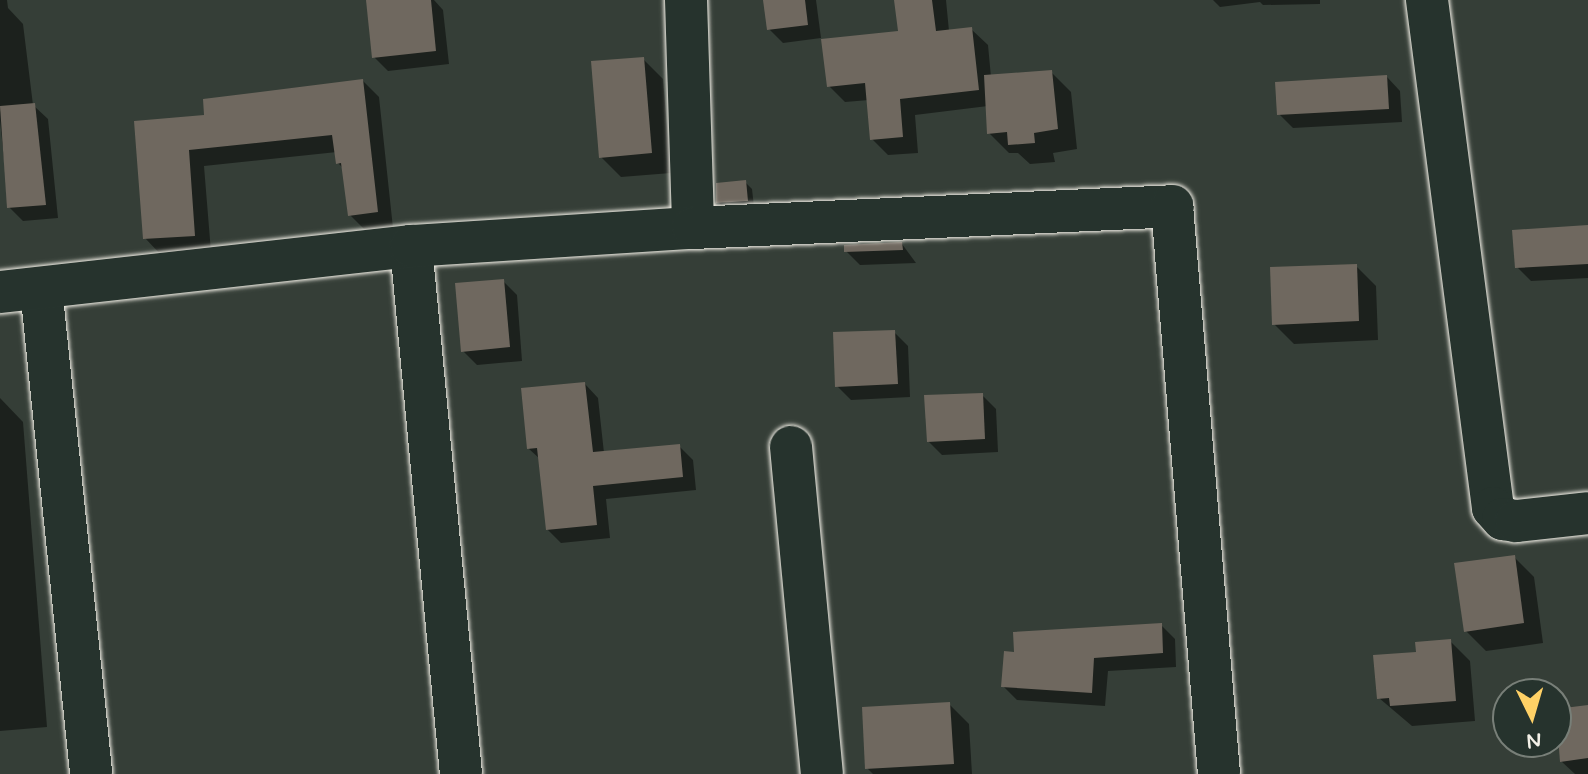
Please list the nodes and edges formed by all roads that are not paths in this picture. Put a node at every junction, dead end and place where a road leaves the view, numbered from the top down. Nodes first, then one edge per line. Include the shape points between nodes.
1 (686, 0) edge
2 (1427, 0) edge
3 (693, 228) junction
4 (411, 246) junction
5 (41, 288) junction
6 (0, 292) edge
7 (791, 447) dead end
8 (1588, 513) edge
9 (91, 774) edge
10 (461, 774) edge
11 (822, 774) edge
12 (1219, 774) edge

1 - 3 street
2 - 8 street via 1493,508 1503,519 1516,521
3 - 4 street
3 - 12 street via 1172,206
4 - 5 street
4 - 10 street
5 - 6 street
5 - 9 street
7 - 11 street

